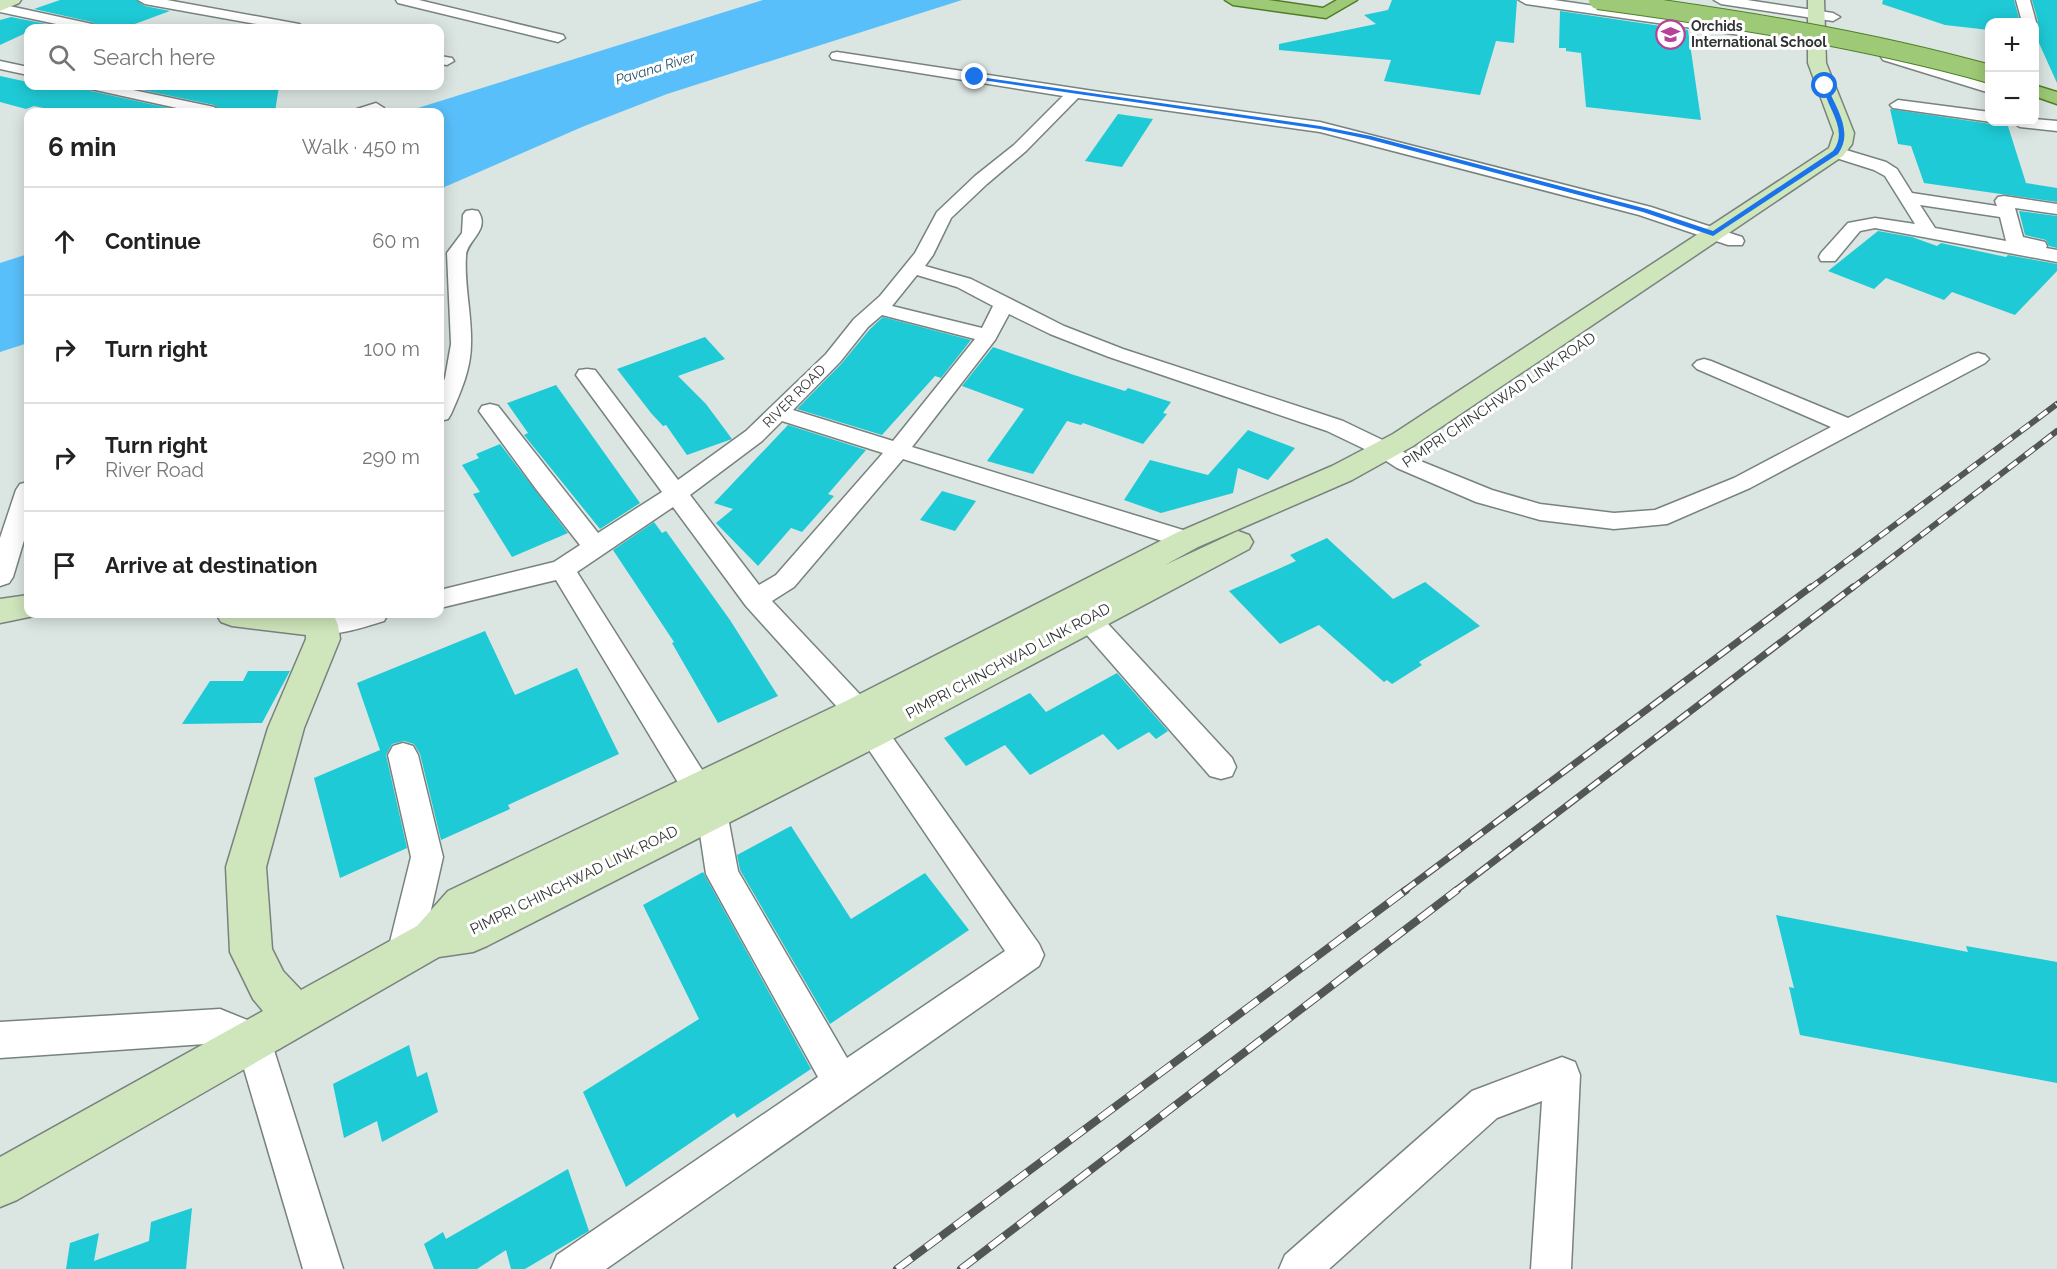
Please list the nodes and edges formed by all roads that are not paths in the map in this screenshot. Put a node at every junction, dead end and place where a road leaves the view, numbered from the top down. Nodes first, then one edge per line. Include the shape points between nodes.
1 (13, 0) edge
2 (145, 0) edge
3 (403, 0) edge
4 (1233, 0) edge
5 (1348, 0) edge
6 (1526, 0) edge
7 (1598, 0) edge
8 (1686, 0) edge
9 (1721, 0) edge
10 (2023, 0) edge
11 (0, 7) edge
12 (2028, 18) edge
13 (1824, 20) edge
14 (74, 24) edge
15 (277, 24) edge
16 (558, 38) dead end
17 (837, 56) dead end
18 (1985, 59) edge
19 (0, 65) edge
20 (24, 70) edge
21 (1985, 73) edge
22 (2039, 76) edge
23 (2057, 82) edge
24 (1985, 88) edge
25 (114, 90) edge
26 (2039, 92) edge
27 (1075, 93) junction
28 (2057, 98) edge
29 (1898, 105) dead end
30 (195, 108) edge
31 (2039, 108) edge
32 (2057, 115) edge
33 (1985, 116) edge
34 (2039, 124) edge
35 (2057, 126) edge
36 (1845, 155) junction
37 (1906, 197) junction
38 (2057, 209) edge
39 (2006, 213) junction
40 (472, 215) dead end
41 (1929, 232) junction
42 (1724, 237) junction
43 (2057, 249) edge
44 (2057, 256) edge
45 (1828, 257) dead end
46 (913, 268) junction
47 (1005, 302) junction
48 (878, 308) junction
49 (988, 336) junction
50 (1978, 359) dead end
51 (1704, 364) dead end
52 (587, 375) dead end
53 (444, 405) edge
54 (490, 411) dead end
55 (779, 413) junction
56 (1850, 427) junction
57 (897, 451) junction
58 (1395, 457) junction
59 (675, 494) junction
60 (24, 502) edge
61 (595, 547) junction
62 (1177, 554) junction
63 (562, 569) junction
64 (0, 577) edge
65 (444, 598) edge
66 (755, 599) junction
67 (24, 608) edge
68 (0, 611) edge
69 (287, 618) edge
70 (349, 618) edge
71 (1088, 619) junction
72 (329, 621) edge
73 (866, 722) junction
74 (404, 755) dead end
75 (1221, 766) dead end
76 (705, 801) junction
77 (418, 946) junction
78 (296, 1016) junction
79 (0, 1040) edge
80 (254, 1040) junction
81 (841, 1083) junction
82 (0, 1183) edge
83 (318, 1267) edge
84 (571, 1269) edge
85 (1299, 1269) edge
86 (1551, 1269) edge

1 - 11 main road
2 - 15 street
3 - 16 street
4 - 5 main road via 1326,13
6 - 13 street
7 - 21 main road, bridge via 1808,31
8 - 18 main road via 1826,22
9 - 13 street
10 - 12 street
11 - 14 street
13 - 24 street via 1917,64
13 - 36 main road via 1836,69 1864,136 1863,149
17 - 27 street
19 - 20 street
22 - 23 main road
25 - 30 street
26 - 28 main road
27 - 42 street via 1320,127 1645,211
27 - 46 street, RIVER ROAD via 943,216 924,255
29 - 33 street
31 - 32 street
34 - 35 street
36 - 37 street via 1891,173
36 - 42 main road, PIMPRI CHINCHWAD LINK ROAD
37 - 39 street
37 - 41 street
38 - 39 street via 2004,201
39 - 43 street via 2015,241
40 - 53 street via 471,233 456,253 461,344 456,378
41 - 44 street
41 - 45 street via 1875,223 1854,227
42 - 58 main road, PIMPRI CHINCHWAD LINK ROAD
46 - 47 street via 964,283
46 - 48 street, RIVER ROAD
47 - 49 street
47 - 58 street via 1057,330 1335,426
48 - 49 street
48 - 55 street, RIVER ROAD
49 - 57 street
50 - 56 street
51 - 56 street
52 - 59 street
54 - 61 street
55 - 57 street
55 - 59 street, RIVER ROAD
56 - 58 street via 1742,483 1658,518 1614,521 1540,512 1484,496
57 - 62 street
57 - 66 street via 785,581
58 - 62 main road, PIMPRI CHINCHWAD LINK ROAD via 1362,487
59 - 61 street, RIVER ROAD
59 - 66 street
60 - 64 street
61 - 63 street, RIVER ROAD
62 - 71 main road, PIMPRI CHINCHWAD LINK ROAD
62 - 73 main road, PIMPRI CHINCHWAD LINK ROAD
63 - 65 street, RIVER ROAD
63 - 76 street
66 - 73 street
67 - 68 main road
69 - 72 main road
70 - 72 street
71 - 73 main road, PIMPRI CHINCHWAD LINK ROAD
71 - 75 street
72 - 78 main road via 286,728 246,867 250,952 268,985
73 - 76 main road, PIMPRI CHINCHWAD LINK ROAD
73 - 81 street via 1027,955
74 - 77 street via 427,857
76 - 77 main road, PIMPRI CHINCHWAD LINK ROAD via 473,933
76 - 81 street via 722,874
77 - 78 main road
78 - 80 main road
79 - 80 street via 220,1026
80 - 82 main road
80 - 83 street
81 - 84 street
85 - 86 street via 1485,1104 1562,1075

